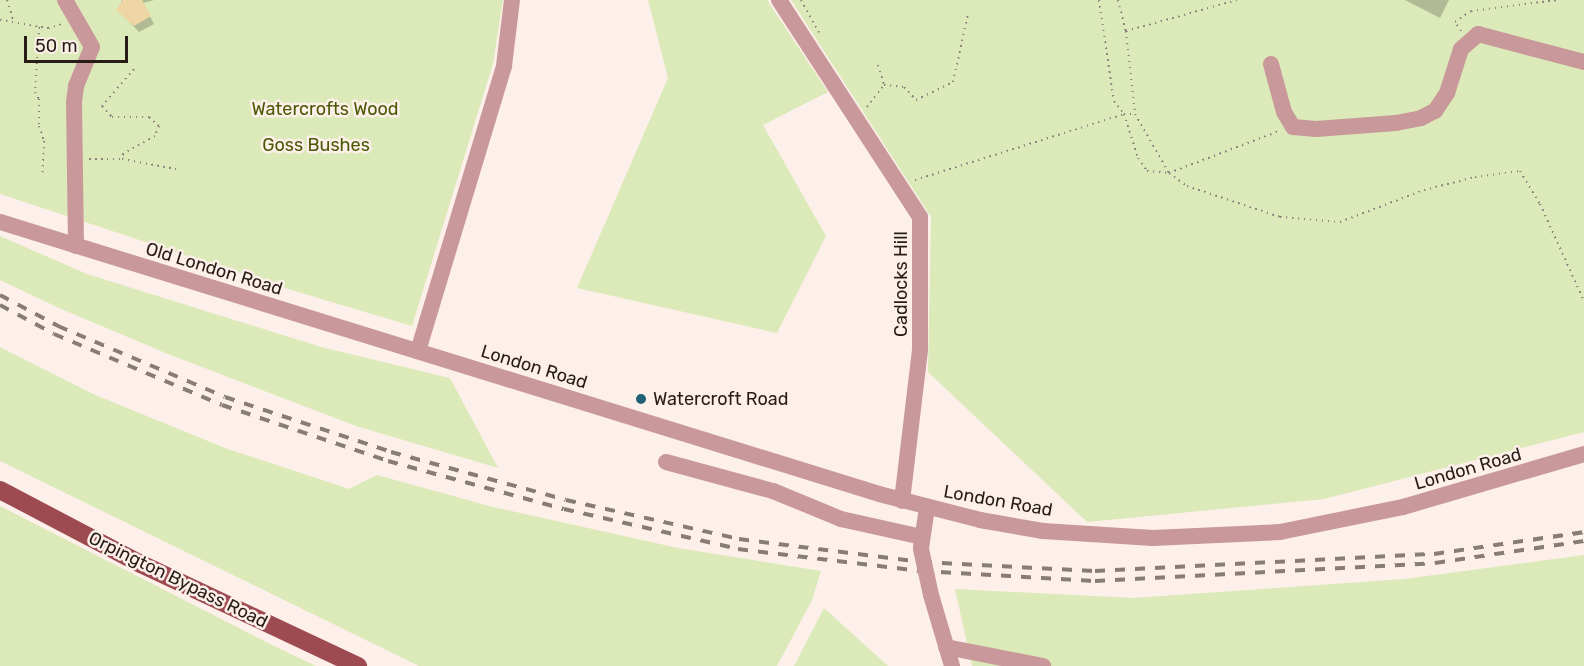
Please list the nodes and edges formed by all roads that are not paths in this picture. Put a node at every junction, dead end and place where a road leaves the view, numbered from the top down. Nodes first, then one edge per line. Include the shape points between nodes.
1 (65, 0) edge
2 (512, 0) edge
3 (779, 0) edge
4 (1584, 62) edge
5 (1271, 64) dead end
6 (0, 222) edge
7 (76, 246) junction
8 (418, 351) junction
9 (1584, 454) edge
10 (666, 462) dead end
11 (0, 490) edge
12 (902, 501) junction
13 (927, 508) junction
14 (921, 543) junction
15 (946, 647) junction
16 (358, 666) edge
17 (952, 666) edge
18 (1043, 666) edge

1 - 7 street via 92,47 76,86
2 - 8 street via 504,66
3 - 12 street, Cadlocks Hill via 920,217 920,350
4 - 5 street via 1478,34 1461,49 1436,111 1421,118 1293,128 1284,112
6 - 7 street, Old London Road
7 - 8 street, Old London Road
8 - 12 street, London Road
9 - 13 street, London Road via 1379,514 1238,536 1153,538 1077,534 1004,525
10 - 14 street via 773,491 841,519
11 - 16 main road, Orpington Bypass Road via 141,564
12 - 13 street, London Road
13 - 14 street
14 - 15 street, bridge
15 - 17 street
15 - 18 street

